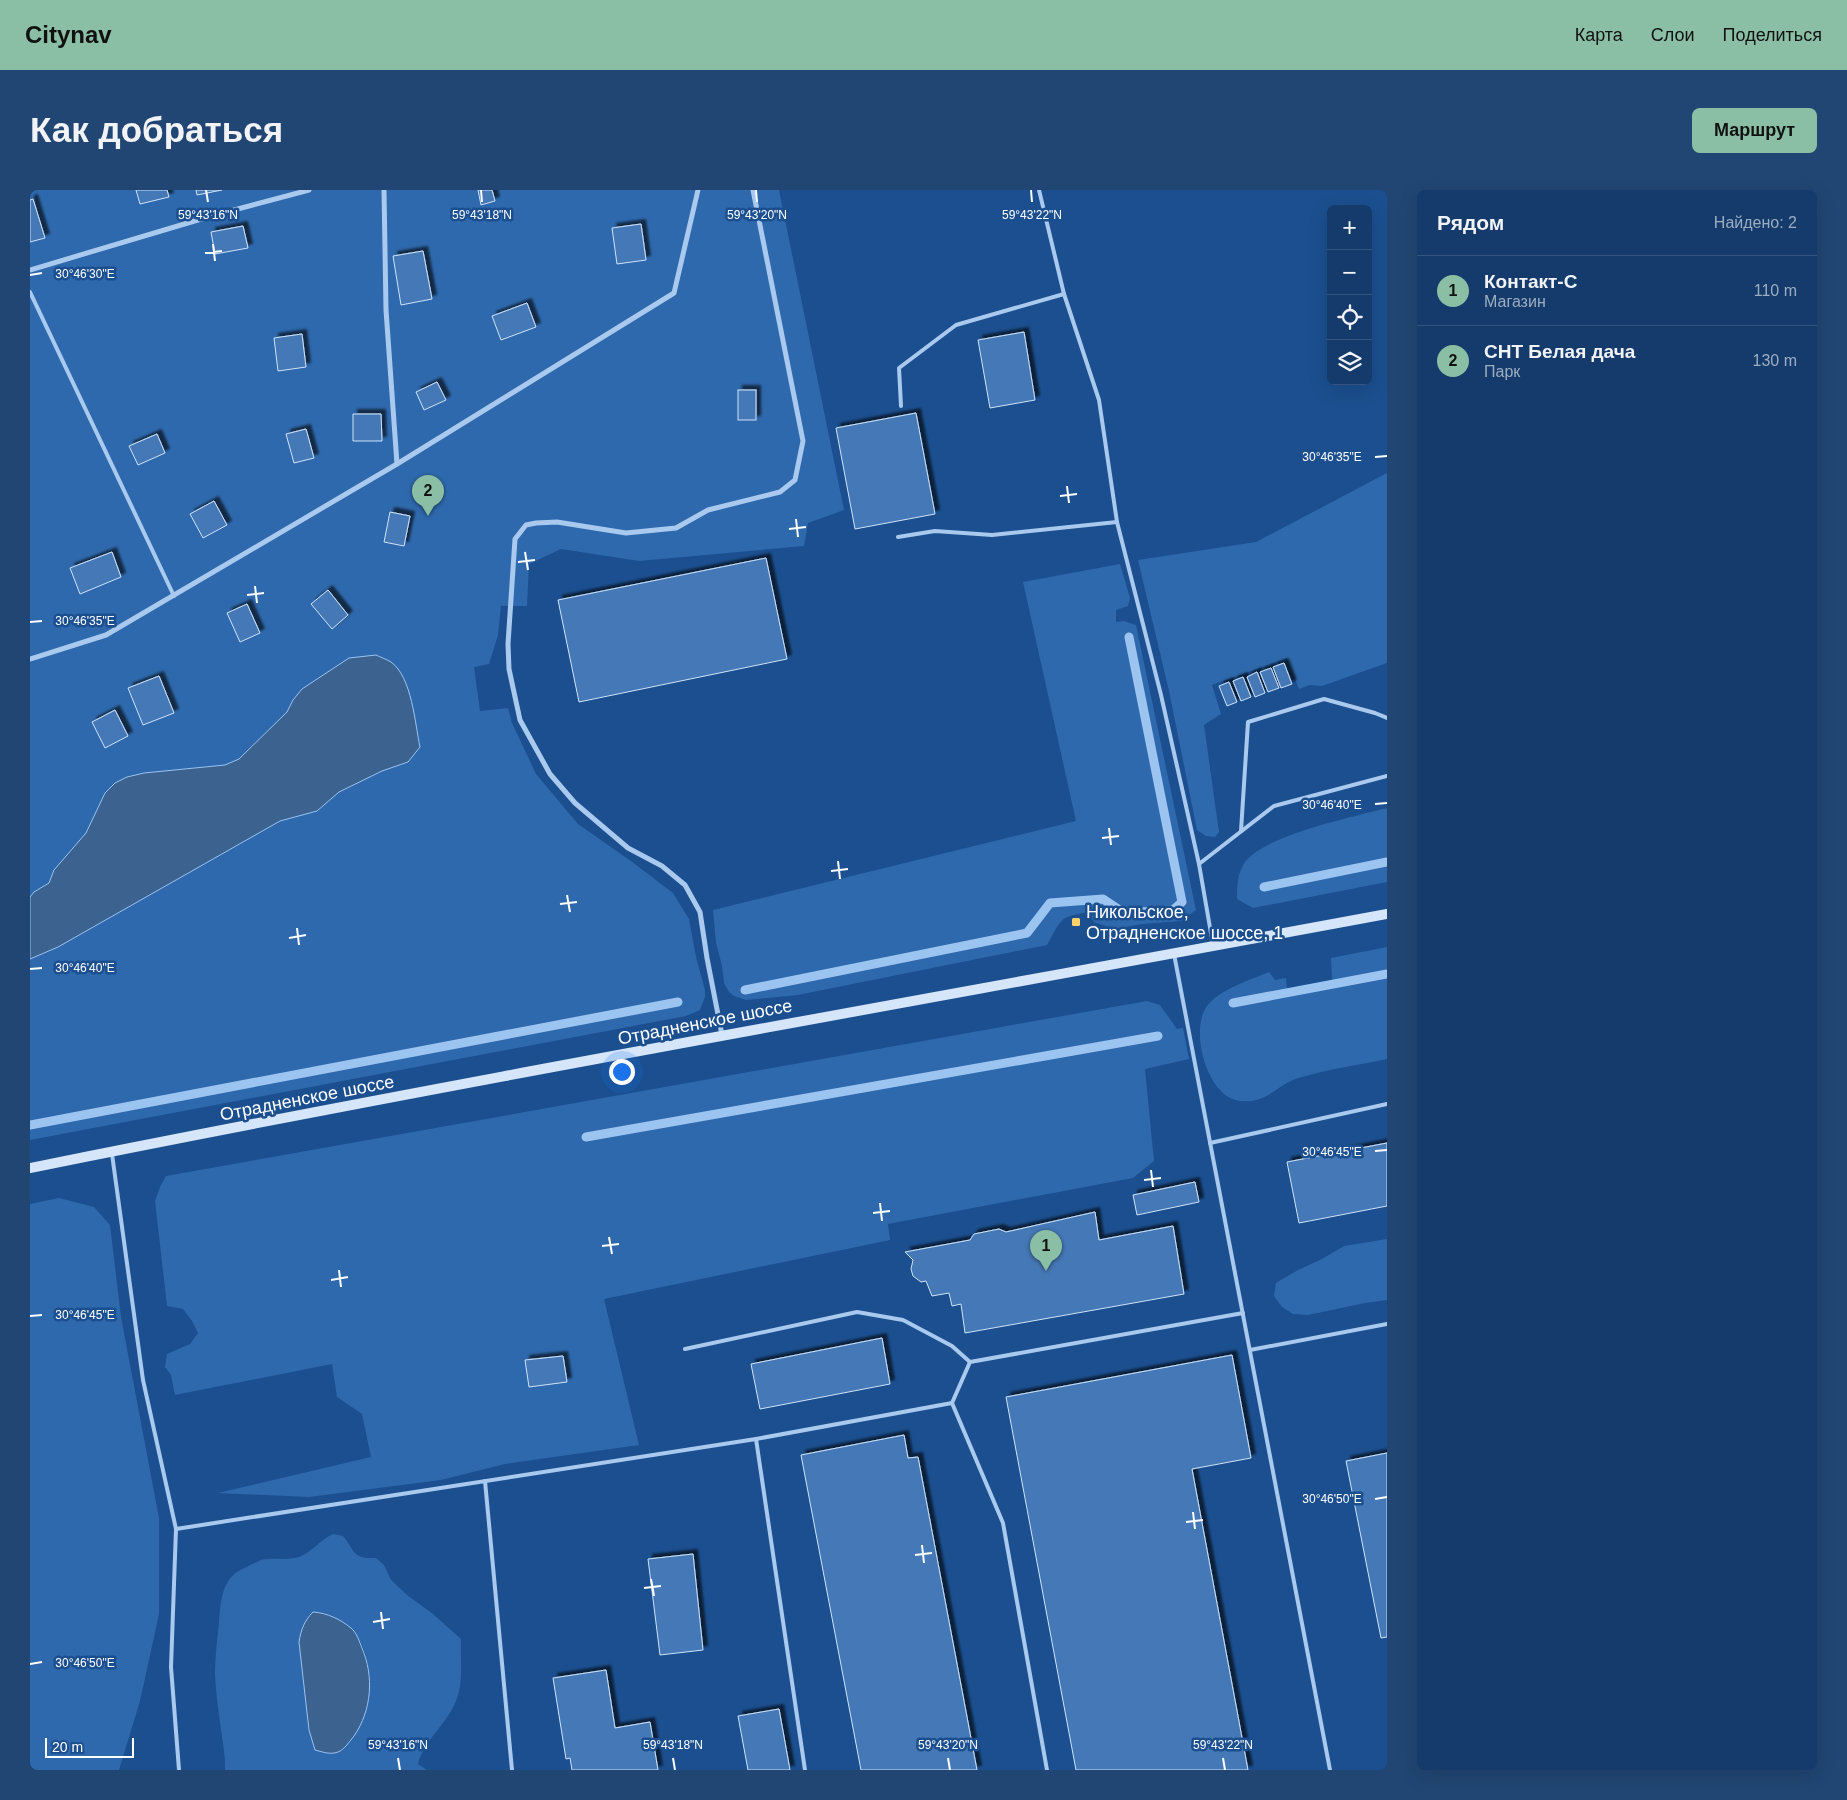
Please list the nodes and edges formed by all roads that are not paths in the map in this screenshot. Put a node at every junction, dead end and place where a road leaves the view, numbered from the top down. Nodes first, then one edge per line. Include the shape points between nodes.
1 (309, 190) edge
2 (384, 190) edge
3 (698, 190) edge
4 (753, 190) edge
5 (1039, 190) edge
6 (30, 270) edge
7 (30, 292) edge
8 (1064, 294) junction
9 (901, 406) dead end
10 (396, 464) junction
11 (1117, 522) junction
12 (898, 537) dead end
13 (174, 596) junction
14 (30, 659) edge
15 (1387, 718) edge
16 (1387, 776) edge
17 (1241, 831) junction
18 (1199, 864) junction
19 (1387, 914) edge
20 (1213, 946) junction
21 (1174, 954) junction
22 (722, 1035) junction
23 (1387, 1104) edge
24 (1210, 1143) junction
25 (111, 1152) junction
26 (30, 1168) edge
27 (1243, 1313) junction
28 (1387, 1324) edge
29 (685, 1349) dead end
30 (1250, 1350) junction
31 (970, 1362) junction
32 (952, 1403) junction
33 (756, 1439) junction
34 (485, 1481) junction
35 (176, 1529) junction
36 (179, 1770) edge
37 (512, 1770) edge
38 (805, 1770) edge
39 (1047, 1770) edge
40 (1330, 1770) edge

1 - 6 street
2 - 10 street via 386,310
3 - 10 street via 674,293
4 - 22 street via 804,441 795,480 780,492 708,510 676,528 626,533 557,522 526,525 515,539 508,644 509,669 520,720 550,774 575,803 628,848 662,866 685,885 700,912
5 - 8 lane
7 - 13 lane
8 - 9 lane via 956,325 899,368
8 - 11 lane via 1099,400
10 - 13 street
11 - 12 lane via 992,535 935,531
11 - 18 lane via 1161,694
13 - 14 street via 106,635
15 - 17 lane via 1324,699 1248,722
16 - 17 lane via 1274,806
17 - 18 lane
18 - 20 lane
19 - 20 main road, Отрадненское шоссе
20 - 21 main road, Отрадненское шоссе
21 - 22 main road, Отрадненское шоссе
21 - 24 lane
22 - 25 main road, Отрадненское шоссе
23 - 24 lane
24 - 27 lane
25 - 26 main road, Отрадненское шоссе
25 - 35 lane via 143,1380
27 - 30 lane
27 - 31 lane
28 - 30 lane
29 - 31 lane via 857,1312 903,1320 952,1346
30 - 40 lane
31 - 32 lane
32 - 33 lane
32 - 39 lane via 1003,1523
33 - 34 lane
33 - 38 lane
34 - 35 lane
34 - 37 lane
35 - 36 lane via 170,1667

